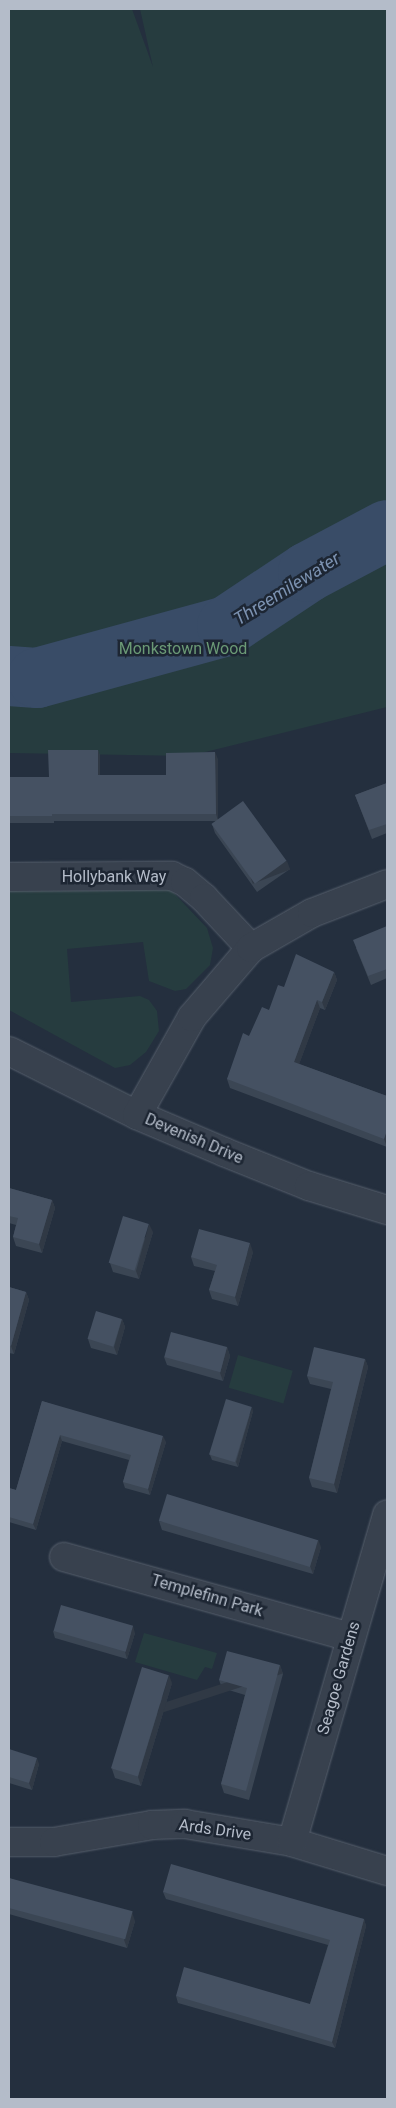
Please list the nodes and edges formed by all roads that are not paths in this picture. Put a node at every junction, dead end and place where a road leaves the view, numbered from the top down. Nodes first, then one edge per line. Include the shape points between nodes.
1 (9, 877) edge
2 (387, 884) edge
3 (251, 948) junction
4 (9, 1051) edge
5 (137, 1115) junction
6 (387, 1210) edge
7 (387, 1514) edge
8 (64, 1557) dead end
9 (350, 1637) junction
10 (9, 1842) edge
11 (292, 1842) junction
12 (387, 1871) edge

1 - 3 street, Hollybank Way via 172,876 204,898
2 - 3 street via 312,913
3 - 5 street via 192,1017
4 - 5 street, Devenish Drive
5 - 6 street, Devenish Drive via 309,1186
7 - 9 street, Seagoe Gardens
8 - 9 street, Templefinn Park
9 - 11 street, Seagoe Gardens
10 - 11 street, Ards Drive via 54,1842 152,1825 186,1824
11 - 12 street, Ards Drive

